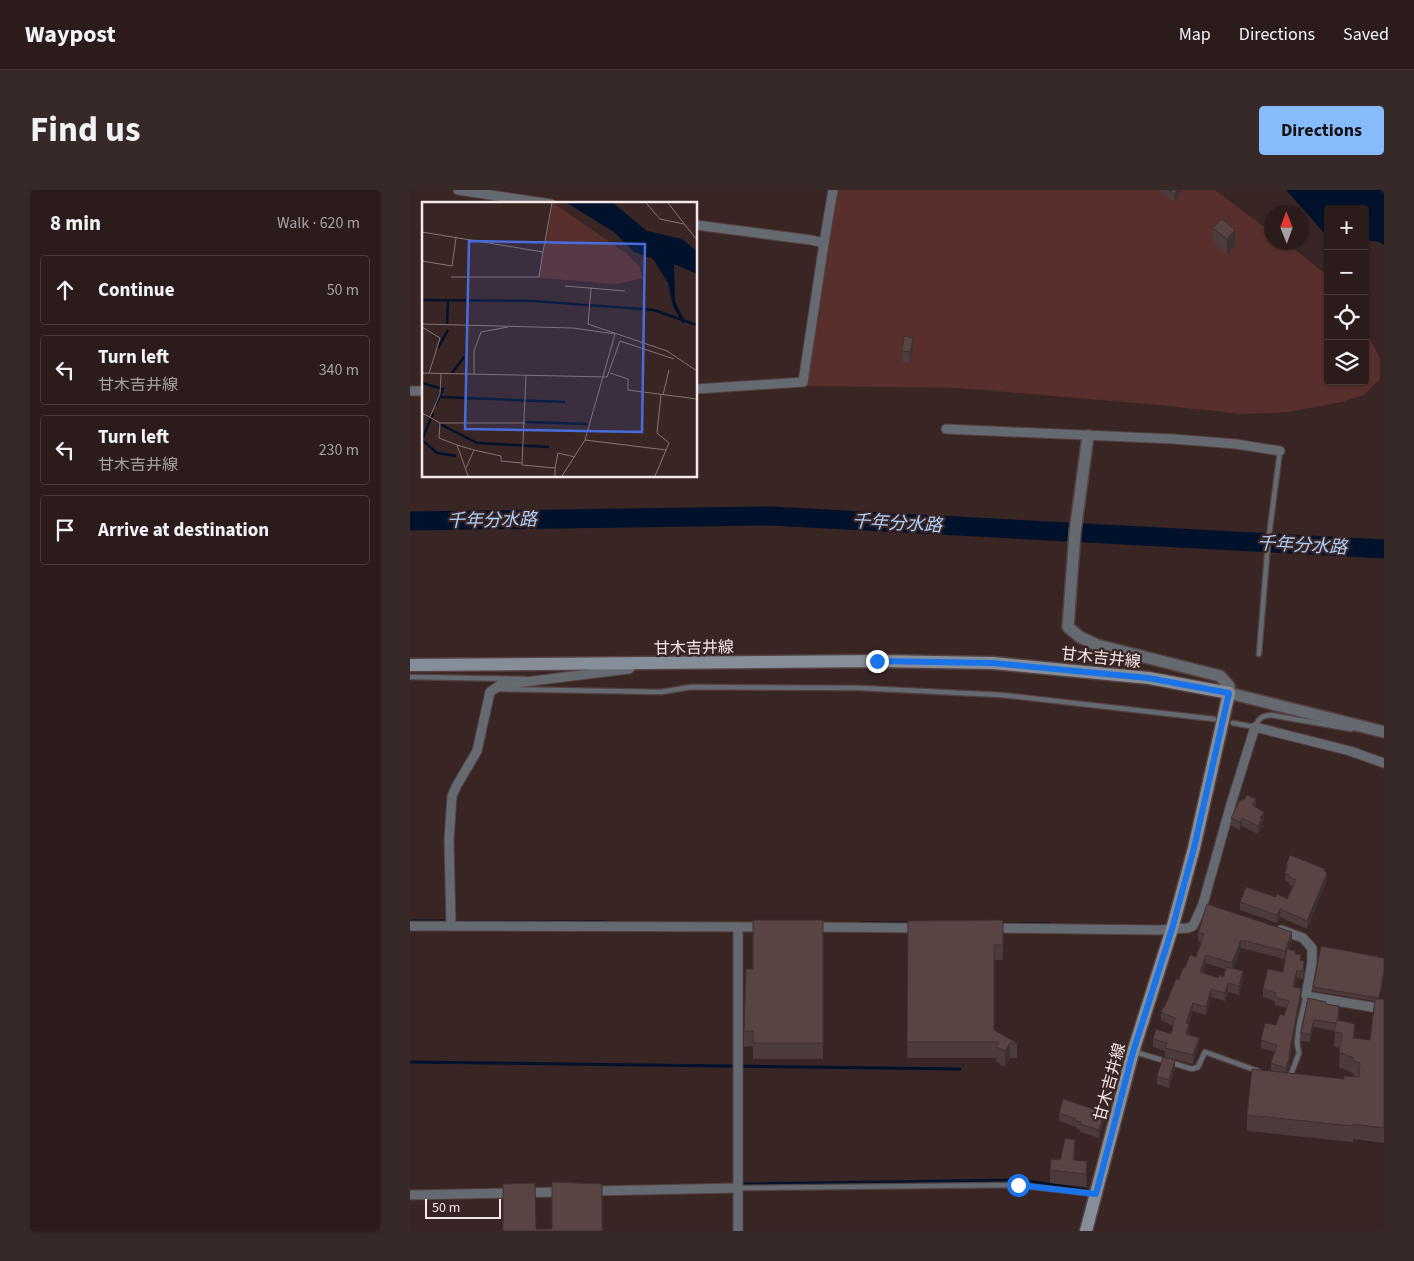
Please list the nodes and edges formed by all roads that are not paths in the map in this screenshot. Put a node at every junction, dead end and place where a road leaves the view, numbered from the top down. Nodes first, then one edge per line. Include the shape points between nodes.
1 (458, 190) edge
2 (834, 190) edge
3 (538, 202) edge
4 (698, 225) edge
5 (824, 243) junction
6 (698, 389) edge
7 (946, 429) dead end
8 (1088, 436) junction
9 (1280, 451) joint
10 (1259, 654) dead end
11 (634, 664) junction
12 (410, 665) edge
13 (410, 677) edge
14 (532, 681) junction
15 (495, 689) junction
16 (1229, 693) junction
17 (1214, 719) dead end
18 (1233, 723) dead end
19 (1255, 727) junction
20 (1384, 733) edge
21 (1384, 763) edge
22 (410, 926) edge
23 (451, 926) junction
24 (738, 926) junction
25 (777, 927) edge
26 (806, 927) edge
27 (934, 928) edge
28 (982, 928) edge
29 (1275, 928) edge
30 (1172, 929) junction
31 (1306, 996) junction
32 (1384, 1009) edge
33 (1133, 1052) junction
34 (1268, 1074) edge
35 (1286, 1081) edge
36 (738, 1188) junction
37 (579, 1191) edge
38 (569, 1192) edge
39 (1096, 1194) junction
40 (410, 1195) edge
41 (738, 1231) edge
42 (1086, 1231) edge

1 - 3 street
2 - 5 street
4 - 5 street
5 - 6 street via 803,382
7 - 8 street
8 - 9 street via 1227,443
8 - 16 street via 1075,532 1068,627 1097,645 1220,676 1230,686
9 - 10 lane
11 - 12 main road, 甘木吉井線
11 - 14 street via 629,669
11 - 16 main road, 甘木吉井線 via 993,663 1148,678
13 - 14 lane via 522,678
14 - 15 street via 500,685
15 - 17 lane via 661,692 692,687 860,688 1002,696
15 - 23 street via 490,692 477,751 452,796 449,840
16 - 20 street
16 - 30 main road, 甘木吉井線
18 - 19 lane
19 - 20 lane via 1263,716 1271,715
19 - 21 street
19 - 30 street via 1231,804 1207,905 1193,926
22 - 23 street
23 - 24 street
24 - 25 street
24 - 36 street
26 - 27 street
28 - 30 street
29 - 31 street via 1303,938 1312,948
30 - 33 main road, 甘木吉井線
31 - 32 street
31 - 35 lane via 1299,1025 1299,1054
33 - 34 lane via 1192,1070 1198,1067 1205,1052
33 - 39 main road, 甘木吉井線
36 - 37 street
36 - 39 lane via 1018,1185
36 - 41 street
38 - 40 street
39 - 42 main road, 甘木吉井線

